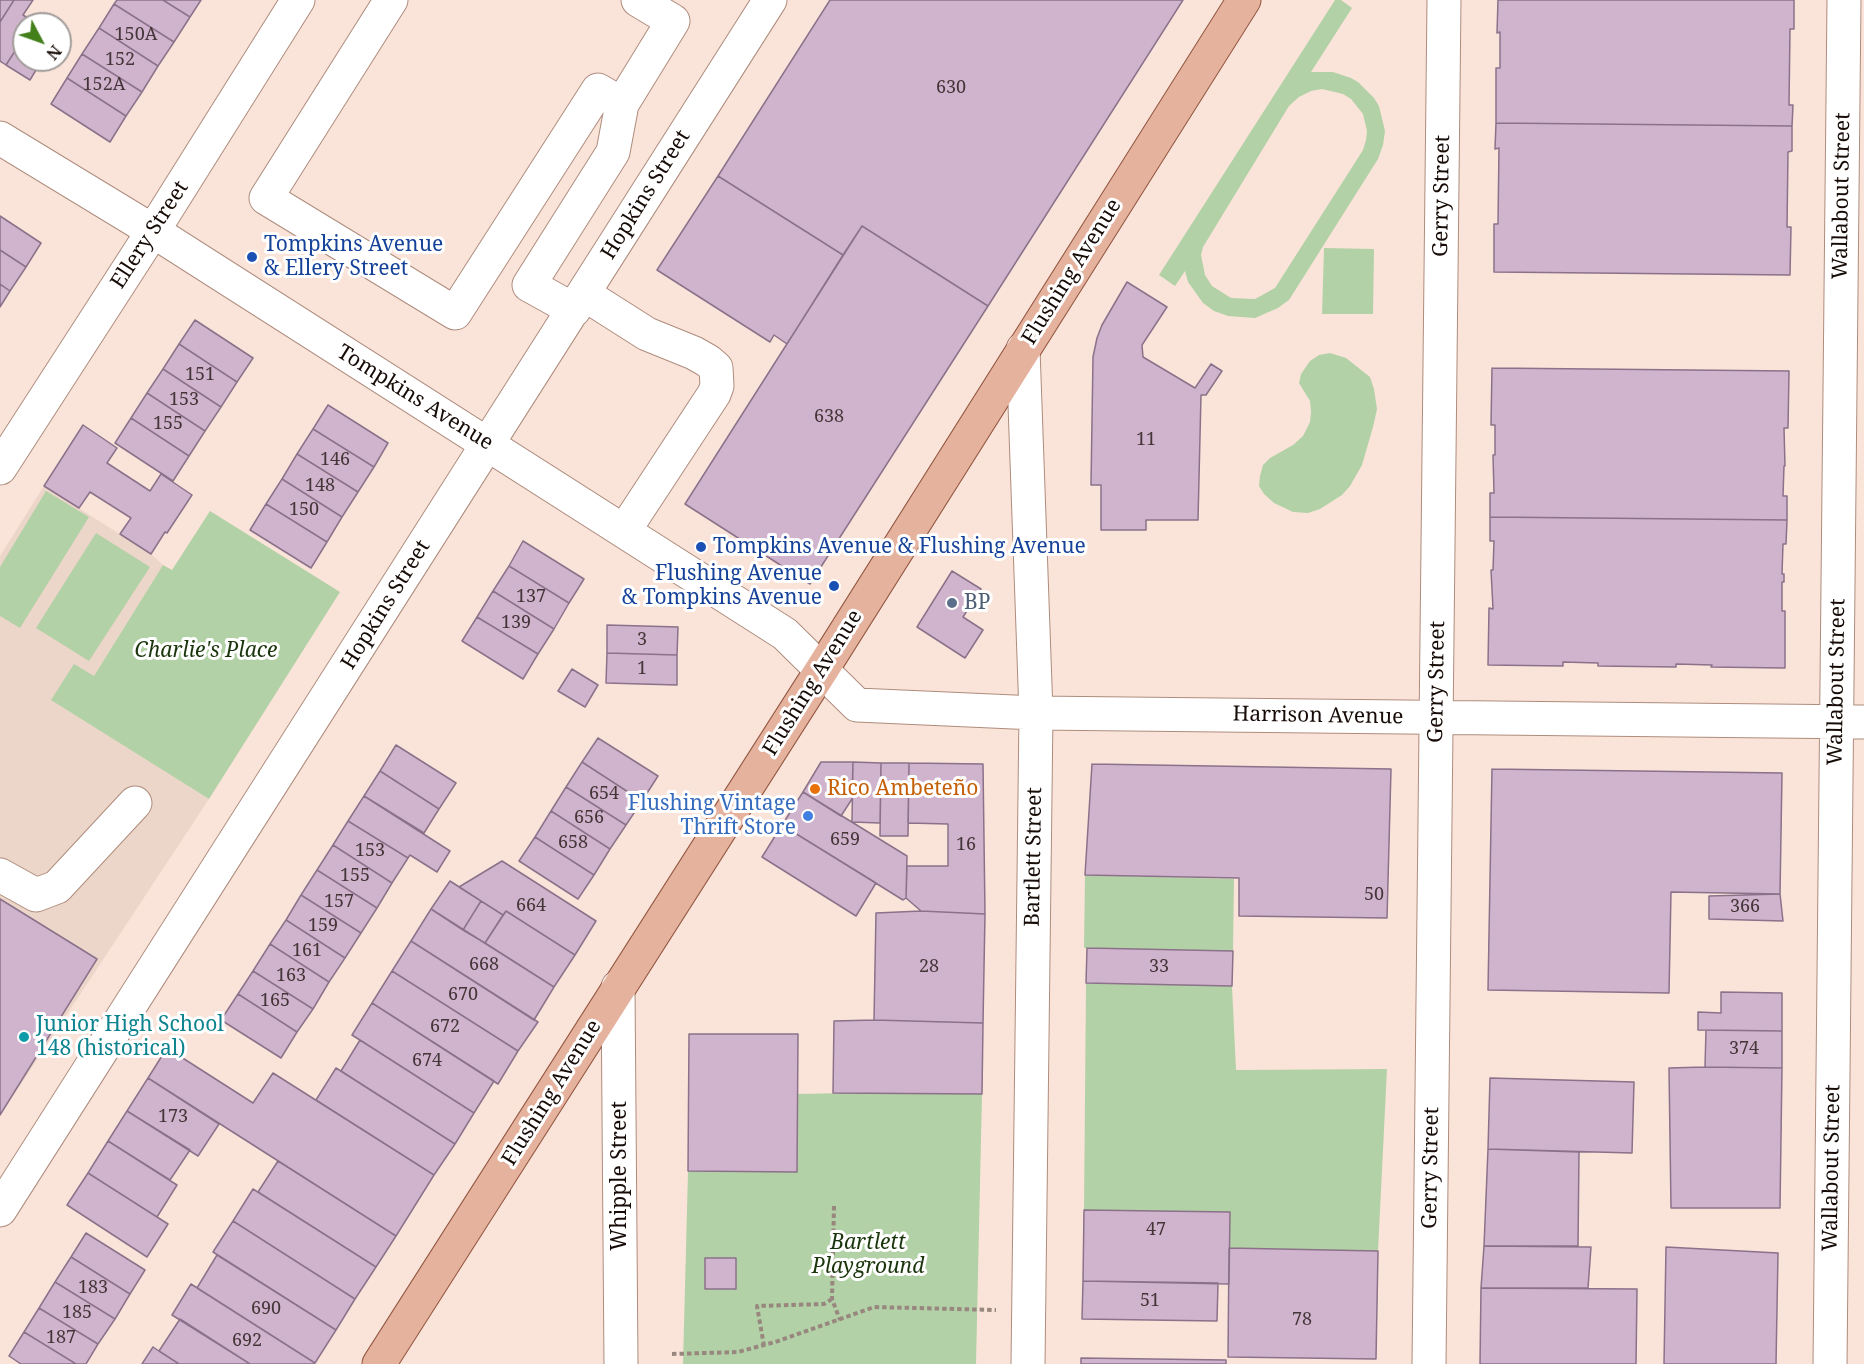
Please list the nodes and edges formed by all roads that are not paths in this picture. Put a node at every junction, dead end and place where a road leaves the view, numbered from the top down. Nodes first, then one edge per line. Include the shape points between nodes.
1 (298, 0) edge
2 (391, 0) edge
3 (638, 0) edge
4 (770, 0) edge
5 (1244, 0) edge
6 (1444, 0) edge
7 (1844, 0) edge
8 (622, 104) junction
9 (0, 138) edge
10 (613, 152) junction
11 (654, 183) junction
12 (153, 231) junction
13 (579, 302) junction
14 (1023, 349) junction
15 (488, 444) junction
16 (0, 468) edge
17 (624, 531) junction
18 (821, 671) junction
19 (1036, 712) junction
20 (1436, 717) junction
21 (1851, 722) edge
22 (135, 803) dead end
23 (0, 875) edge
24 (618, 987) junction
25 (0, 1210) edge
26 (379, 1364) edge
27 (621, 1364) edge
28 (1028, 1364) edge
29 (1429, 1364) edge
30 (1830, 1364) edge

1 - 12 street, Ellery Street
2 - 8 street via 266,198 455,313 597,90
3 - 8 street via 673,21
4 - 11 street, Hopkins Street
5 - 14 main road, Flushing Avenue
6 - 20 street, Gerry Street
7 - 21 street, Wallabout Street
8 - 10 street
9 - 12 street, Tompkins Avenue
10 - 11 street
10 - 13 street via 529,285
11 - 13 street, Hopkins Street
12 - 15 street, Tompkins Avenue
12 - 16 street, Ellery Street
13 - 15 street, Hopkins Street
13 - 17 street via 694,353 716,368 714,394
14 - 18 main road, Flushing Avenue
14 - 19 street, Bartlett Street
15 - 17 street, Tompkins Avenue
15 - 25 street, Hopkins Street
17 - 18 street, Tompkins Avenue via 785,634
18 - 19 street, Harrison Avenue via 857,705
18 - 24 main road, Flushing Avenue
19 - 20 street, Harrison Avenue
19 - 28 street, Bartlett Street
20 - 21 street, Harrison Avenue
20 - 29 street, Gerry Street
21 - 30 street, Wallabout Street
22 - 23 street via 57,887 36,895
24 - 26 main road, Flushing Avenue
24 - 27 street, Whipple Street

